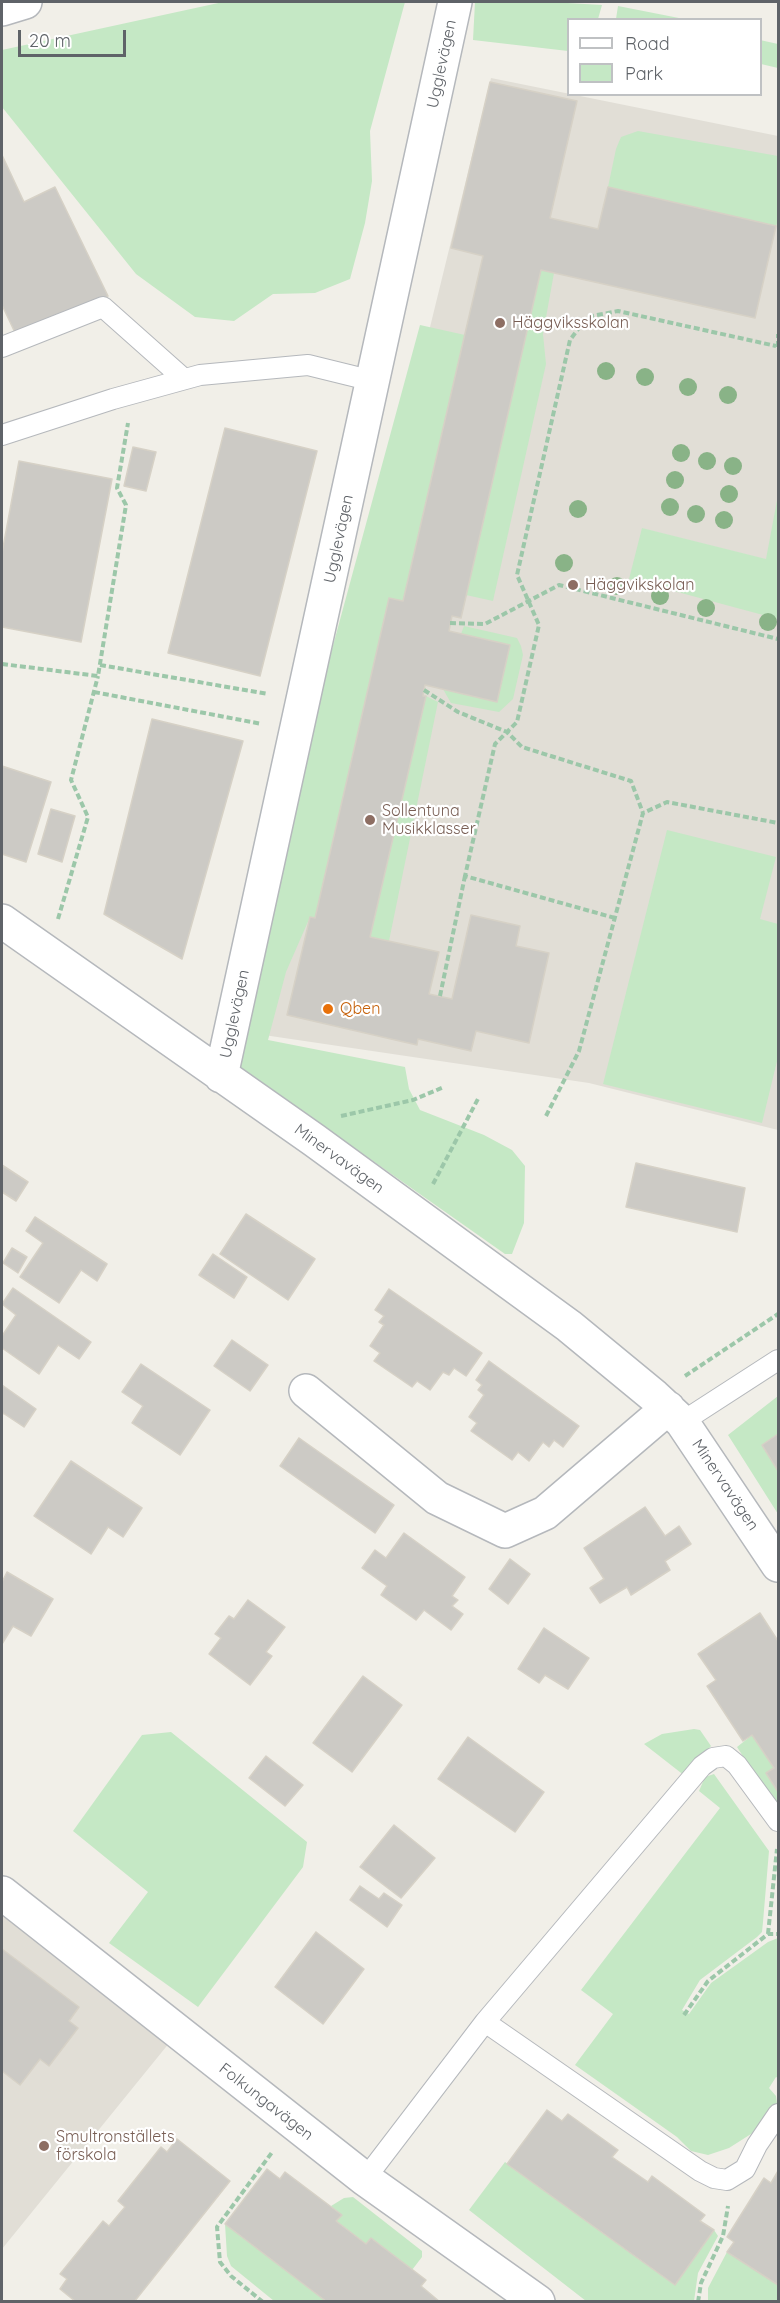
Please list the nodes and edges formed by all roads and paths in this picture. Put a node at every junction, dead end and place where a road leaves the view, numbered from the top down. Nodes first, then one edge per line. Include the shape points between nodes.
1 (25, 2) edge
2 (455, 2) edge
3 (2, 9) edge
4 (778, 334) edge
5 (777, 346) edge
6 (2, 347) edge
7 (184, 379) junction
8 (373, 381) junction
9 (132, 394) junction
10 (2, 435) edge
11 (527, 600) junction
12 (450, 623) dead end
13 (778, 639) edge
14 (2, 664) edge
15 (100, 665) junction
16 (98, 676) junction
17 (424, 690) dead end
18 (94, 692) junction
19 (300, 715) junction
20 (507, 732) junction
21 (644, 813) junction
22 (778, 823) edge
23 (465, 876) junction
24 (615, 918) junction
25 (2, 921) edge
26 (48, 953) junction
27 (440, 996) dead end
28 (221, 1076) junction
29 (444, 1088) dead end
30 (479, 1097) dead end
31 (546, 1116) dead end
32 (334, 1118) dead end
33 (432, 1185) dead end
34 (778, 1314) edge
35 (778, 1360) edge
36 (306, 1391) dead end
37 (668, 1409) junction
38 (778, 1565) edge
39 (778, 1821) edge
40 (778, 1845) edge
41 (2, 1893) edge
42 (778, 1934) edge
43 (768, 1935) junction
44 (684, 2015) dead end
45 (485, 2022) junction
46 (778, 2114) edge
47 (295, 2125) junction
48 (365, 2179) junction
49 (727, 2180) junction
50 (263, 2301) edge
51 (538, 2301) edge
52 (699, 2301) edge

1 - 3 street
2 - 8 street, Ugglevägen
4 - 5 path
5 - 11 path via 618,311 586,317 570,340 517,575
6 - 7 lane via 103,307
7 - 8 lane via 308,365
7 - 9 lane
8 - 19 street, Ugglevägen
9 - 10 lane
9 - 15 path via 117,488 126,505
11 - 12 path via 484,624
11 - 13 path via 559,585
11 - 20 path via 539,625 518,722
14 - 16 path
15 - 16 path
15 - 19 path
16 - 18 path
17 - 20 path via 458,712
18 - 19 path
18 - 26 path via 72,780 88,817
19 - 28 street, Ugglevägen
20 - 21 path via 522,747 631,781
20 - 23 path via 495,744
21 - 22 path via 667,802
21 - 24 path
23 - 24 path
23 - 27 path
24 - 31 path via 579,1051
25 - 26 street, Minervavägen
26 - 28 street, Minervavägen
28 - 37 street, Minervavägen via 561,1320
29 - 32 path via 413,1100
30 - 33 path
34 - 37 path
35 - 37 lane
36 - 37 street via 437,1498 505,1531 544,1513
37 - 38 street, Minervavägen
39 - 45 lane via 736,1765 726,1756 713,1758 702,1766
40 - 43 path
41 - 47 street, Folkungavägen
42 - 43 path
43 - 44 path via 708,1981
45 - 48 lane
45 - 49 lane via 700,2171
46 - 49 lane via 745,2169
47 - 48 street, Folkungavägen
47 - 50 path via 217,2227 220,2262
48 - 51 street, Folkungavägen
49 - 52 path via 728,2210 723,2236 701,2283

